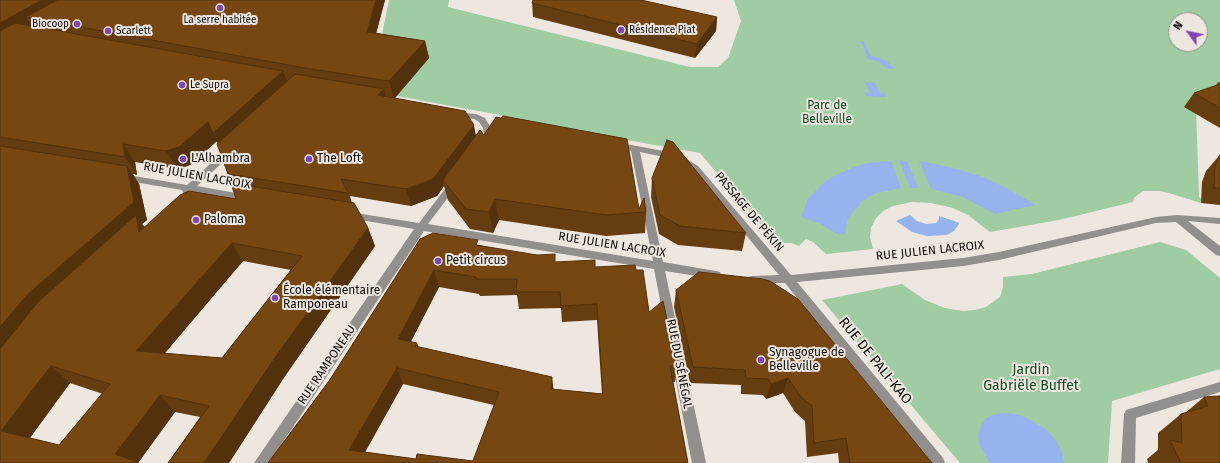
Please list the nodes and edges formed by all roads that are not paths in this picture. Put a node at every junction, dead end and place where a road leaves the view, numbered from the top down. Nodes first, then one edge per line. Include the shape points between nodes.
1 (445, 112) edge
2 (239, 143) edge
3 (605, 143) edge
4 (479, 147) edge
5 (635, 149) junction
6 (461, 172) edge
7 (110, 175) edge
8 (190, 188) junction
9 (181, 196) edge
10 (256, 199) edge
11 (340, 213) edge
12 (1177, 218) junction
13 (1220, 220) edge
14 (421, 227) junction
15 (1220, 252) edge
16 (659, 265) junction
17 (726, 276) edge
18 (741, 279) edge
19 (788, 279) junction
20 (1220, 387) edge
21 (261, 463) edge
22 (699, 463) edge
23 (938, 463) edge
24 (1128, 463) edge

1 - 4 street via 476,117 489,123 488,135
2 - 8 street
3 - 5 street
5 - 16 street
5 - 19 street, PASSAGE DE PÉKIN via 666,154 695,168
6 - 14 street, RUE RAMPONEAU
7 - 8 street, RUE JULIEN LACROIX
8 - 9 street
8 - 10 street, RUE JULIEN LACROIX
11 - 14 street, RUE JULIEN LACROIX
12 - 13 street, RUE JULIEN LACROIX
12 - 15 street
12 - 19 street, RUE JULIEN LACROIX via 1156,220 963,262
14 - 16 street, RUE JULIEN LACROIX
14 - 21 street, RUE RAMPONEAU
16 - 17 street, RUE JULIEN LACROIX
16 - 22 street, RUE DU SÉNÉGAL
18 - 19 street, RUE JULIEN LACROIX
19 - 23 street, RUE DE PALI-KAO
20 - 24 street via 1130,414

